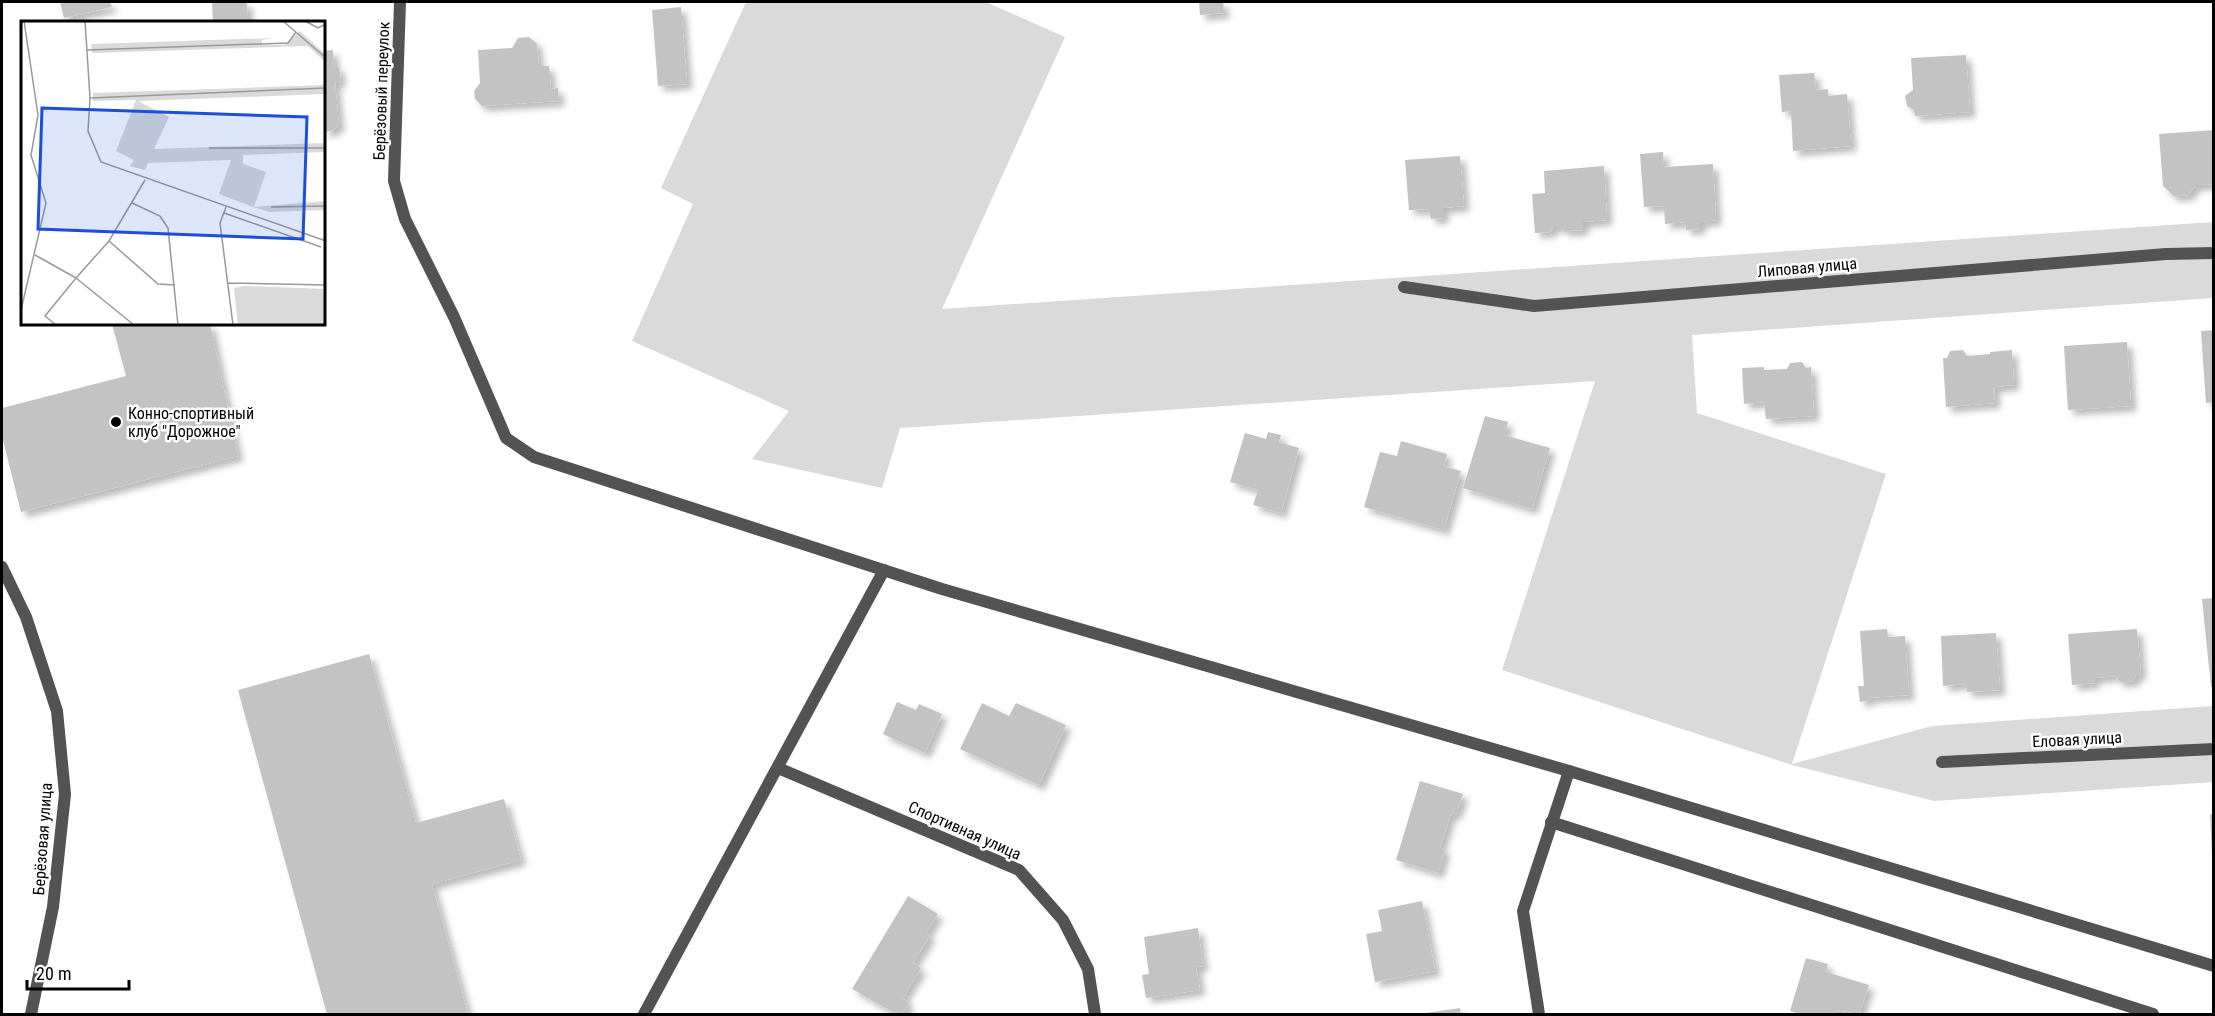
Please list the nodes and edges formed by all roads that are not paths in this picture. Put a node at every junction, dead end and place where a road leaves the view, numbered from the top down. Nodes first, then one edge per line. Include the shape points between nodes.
1 (400, 2) edge
2 (2214, 253) edge
3 (1404, 286) dead end
4 (2, 567) edge
5 (884, 570) junction
6 (2214, 749) edge
7 (1942, 762) dead end
8 (778, 768) junction
9 (1569, 771) junction
10 (1551, 822) junction
11 (2214, 966) edge
12 (32, 1014) edge
13 (644, 1014) edge
14 (1095, 1014) edge
15 (1539, 1014) edge
16 (2153, 1014) edge

1 - 5 street, Берёзовый переулок via 394,181 405,219 454,317 506,438 534,457
2 - 3 street, Липовая улица via 1534,306
4 - 12 street, Берёзовая улица via 26,617 57,711 65,794 53,907
5 - 8 street
5 - 9 street, Берёзовый переулок
6 - 7 street, Еловая улица
8 - 13 street
8 - 14 street, Спортивная улица via 1019,870 1063,920 1088,969
9 - 10 street
9 - 11 street, Берёзовый переулок
10 - 15 street via 1523,911
10 - 16 street

